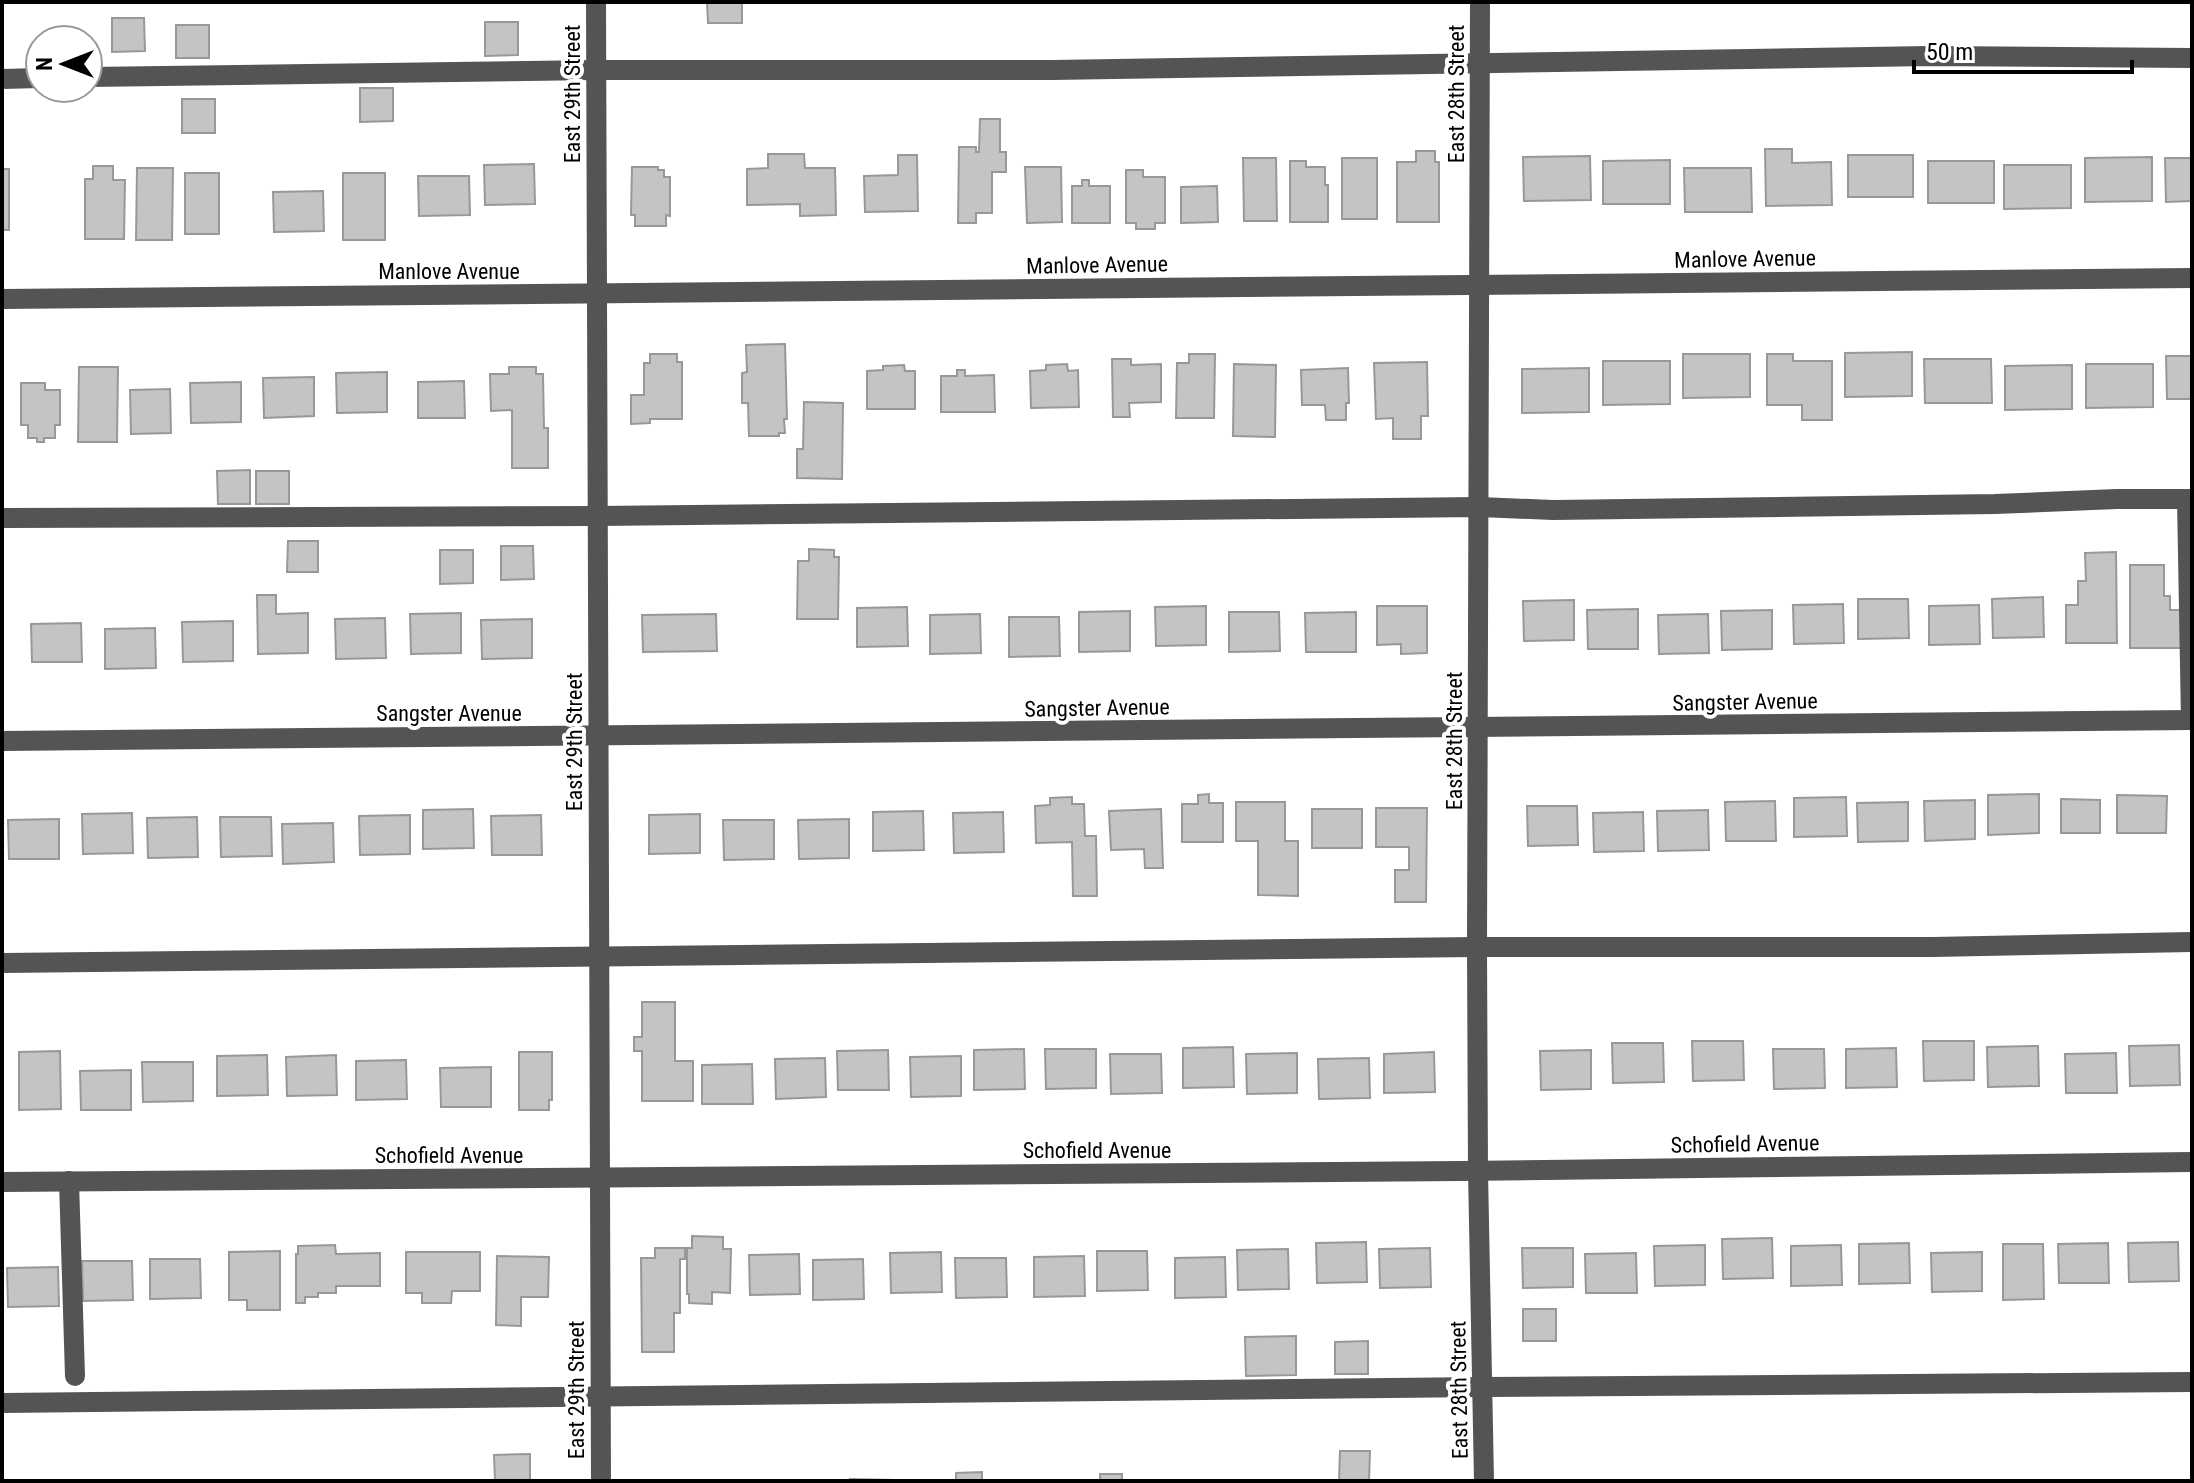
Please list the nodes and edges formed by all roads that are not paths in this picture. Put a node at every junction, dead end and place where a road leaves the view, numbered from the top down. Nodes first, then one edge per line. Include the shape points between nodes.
1 (596, 2) edge
2 (1480, 2) edge
3 (2192, 58) edge
4 (1480, 63) junction
5 (596, 70) junction
6 (104, 77) edge
7 (24, 78) edge
8 (2, 79) edge
9 (2192, 278) edge
10 (1480, 286) junction
11 (596, 294) junction
12 (2, 299) edge
13 (2190, 499) edge
14 (1480, 507) junction
15 (597, 516) junction
16 (2, 518) edge
17 (2191, 720) edge
18 (1478, 728) junction
19 (598, 736) junction
20 (2, 741) edge
21 (2192, 942) edge
22 (1477, 947) junction
23 (599, 957) junction
24 (2, 963) edge
25 (2192, 1162) edge
26 (1478, 1171) junction
27 (599, 1178) junction
28 (69, 1181) junction
29 (2, 1182) edge
30 (75, 1376) dead end
31 (2192, 1382) edge
32 (1484, 1387) junction
33 (600, 1398) junction
34 (2, 1403) edge
35 (601, 1481) edge
36 (1484, 1481) edge

1 - 5 street, East 29th Street
2 - 4 street, East 28th Street
3 - 4 street
4 - 5 street
4 - 10 street, East 28th Street
5 - 6 street
5 - 11 street, East 29th Street
7 - 8 street
9 - 10 street, Manlove Avenue
10 - 11 street, Manlove Avenue
10 - 14 street, East 28th Street
11 - 12 street, Manlove Avenue
11 - 15 street, East 29th Street
13 - 14 street
13 - 17 street
14 - 15 street
14 - 18 street, East 28th Street
15 - 16 street
15 - 19 street, East 29th Street
17 - 18 street, Sangster Avenue
18 - 19 street, Sangster Avenue
18 - 22 street, East 28th Street
19 - 20 street, Sangster Avenue
19 - 23 street, East 29th Street
21 - 22 street
22 - 23 street
22 - 26 street, East 28th Street
23 - 24 street
23 - 27 street, East 29th Street
25 - 26 street, Schofield Avenue
26 - 27 street, Schofield Avenue
26 - 32 street, East 28th Street
27 - 28 street, Schofield Avenue
27 - 33 street, East 29th Street
28 - 29 street, Schofield Avenue
28 - 30 street
31 - 32 street
32 - 33 street
32 - 36 street, East 28th Street
33 - 34 street
33 - 35 street, East 29th Street

